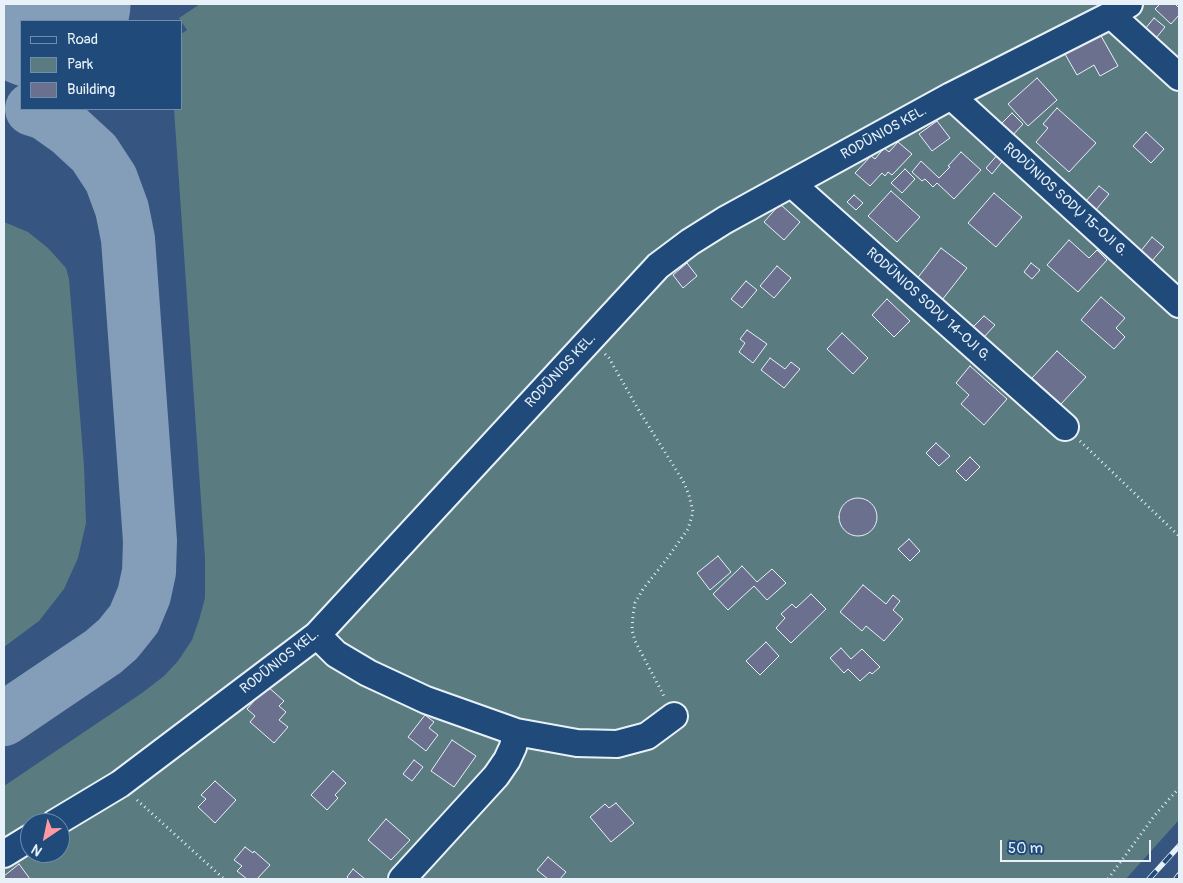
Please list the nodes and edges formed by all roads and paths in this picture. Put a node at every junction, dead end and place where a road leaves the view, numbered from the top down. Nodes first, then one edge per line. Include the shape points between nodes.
1 (1120, 9) edge
2 (1179, 76) edge
3 (951, 96) junction
4 (792, 184) junction
5 (1179, 304) edge
6 (591, 339) junction
7 (1065, 427) joint
8 (1179, 536) edge
9 (317, 635) junction
10 (674, 716) joint
11 (516, 732) junction
12 (120, 784) junction
13 (1179, 788) edge
14 (70, 814) edge
15 (20, 844) edge
16 (4, 854) edge
17 (224, 879) edge
18 (402, 879) edge
19 (1108, 879) edge

1 - 2 street
1 - 3 street, RODŪNIOS KEL.
3 - 4 street, RODŪNIOS KEL.
3 - 5 street, RODŪNIOS SODŲ 15-OJI G.
4 - 6 street, RODŪNIOS KEL. via 725,220 658,266
4 - 7 street, RODŪNIOS SODŲ 14-OJI G.
6 - 9 street, RODŪNIOS KEL.
6 - 10 path via 609,358 683,481 694,512 688,529 643,589 633,615 635,642
7 - 8 path
9 - 11 street via 336,654 368,673 426,700
9 - 12 street, RODŪNIOS KEL.
10 - 11 street via 647,736 617,744 576,743
11 - 18 street via 507,760 496,776
12 - 14 street, RODŪNIOS KEL.
12 - 17 path
13 - 19 path
15 - 16 street

